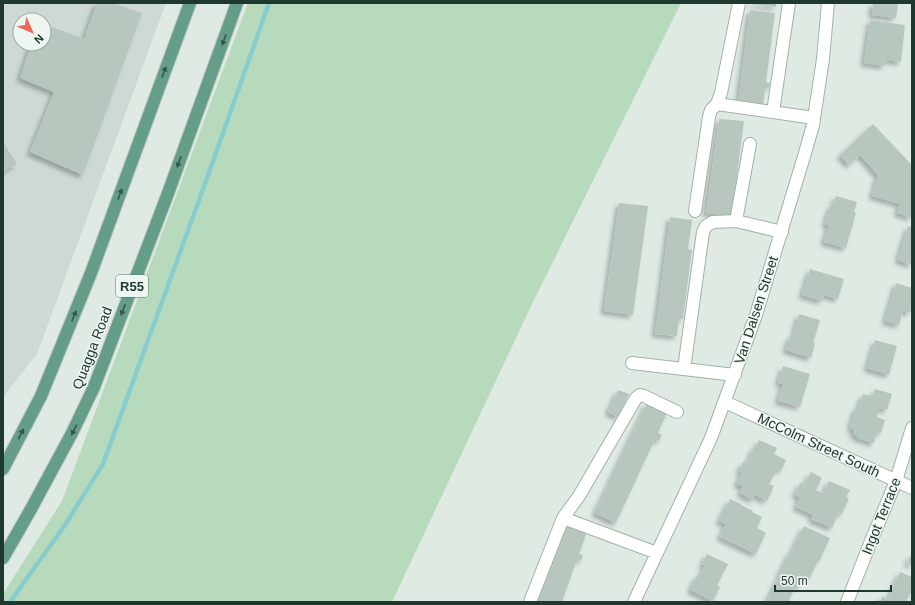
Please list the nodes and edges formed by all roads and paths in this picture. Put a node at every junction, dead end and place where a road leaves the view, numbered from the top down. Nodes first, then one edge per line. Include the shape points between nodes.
1 (190, 3) edge
2 (237, 3) edge
3 (739, 3) edge
4 (789, 3) edge
5 (828, 3) edge
6 (717, 104) junction
7 (772, 112) junction
8 (814, 118) junction
9 (750, 144) dead end
10 (695, 211) dead end
11 (736, 221) junction
12 (782, 232) junction
13 (632, 362) dead end
14 (684, 369) junction
15 (735, 375) junction
16 (725, 402) junction
17 (678, 412) dead end
18 (912, 428) edge
19 (3, 469) edge
20 (896, 481) junction
21 (912, 488) edge
22 (563, 518) junction
23 (657, 553) junction
24 (3, 558) edge
25 (530, 602) edge
26 (634, 602) edge
27 (848, 602) edge

19 -> 1 main road, Quagga Road via 41,396 91,273
2 -> 24 main road, Quagga Road / R55 via 94,387 72,433
3 - 6 street via 722,93
4 - 7 street
5 - 8 street, Van Dalsen Street
6 - 7 street
6 - 10 street via 709,117
7 - 8 street
8 - 12 street, Van Dalsen Street
9 - 11 street
11 - 12 street
11 - 14 street via 713,222 706,226 703,232
12 - 15 street, Van Dalsen Street
13 - 14 street
14 - 15 street
15 - 16 street, Van Dalsen Street
16 - 20 street, McColm Street South
16 - 23 street, Van Dalsen Street via 711,438
17 - 22 street via 644,396 636,398 579,496
18 - 20 street, Ingot Terrace
20 - 21 street, McColm Street South
20 - 27 street, Ingot Terrace
22 - 23 street
22 - 25 street
23 - 26 street, Van Dalsen Street

